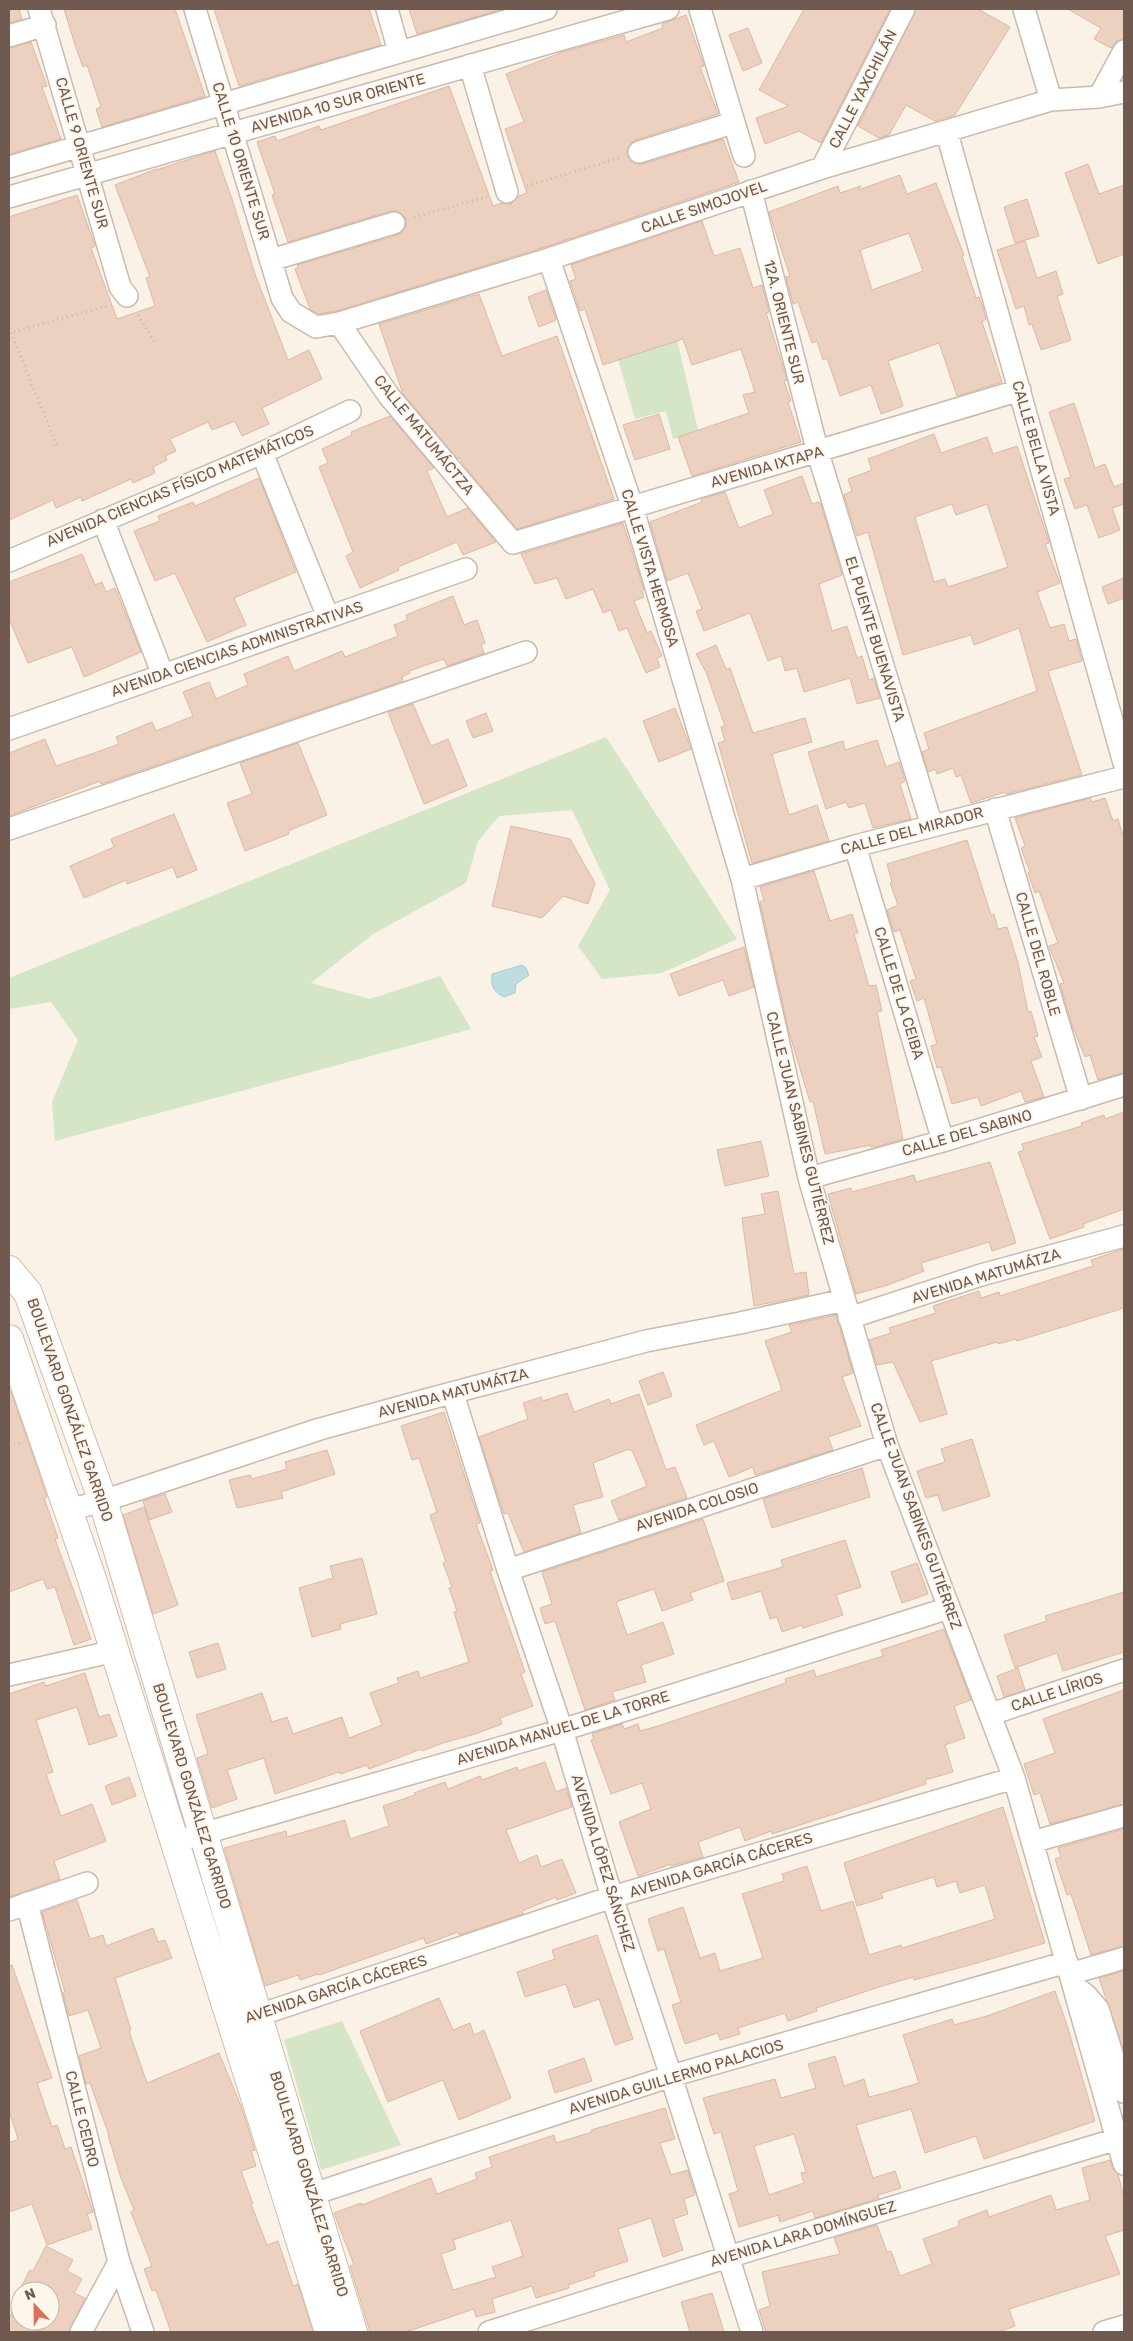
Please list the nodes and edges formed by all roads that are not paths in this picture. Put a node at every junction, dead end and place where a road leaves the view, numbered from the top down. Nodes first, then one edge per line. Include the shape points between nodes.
1 (195, 9) edge
2 (387, 9) edge
3 (546, 9) edge
4 (668, 9) edge
5 (700, 9) edge
6 (904, 9) edge
7 (1024, 9) edge
8 (42, 17) edge
9 (9, 36) edge
10 (1124, 51) edge
11 (399, 52) junction
12 (470, 65) junction
13 (1124, 92) edge
14 (1099, 97) junction
15 (1051, 100) junction
16 (223, 104) junction
17 (733, 123) junction
18 (234, 133) junction
19 (947, 133) junction
20 (80, 146) junction
21 (639, 152) dead end
22 (744, 156) dead end
23 (9, 167) edge
24 (822, 168) junction
25 (88, 174) junction
26 (751, 191) junction
27 (507, 192) dead end
28 (9, 197) edge
29 (394, 223) dead end
30 (550, 259) junction
31 (270, 260) junction
32 (127, 296) road end
33 (291, 312) joint
34 (339, 323) junction
35 (1020, 390) junction
36 (350, 411) dead end
37 (262, 453) junction
38 (818, 453) junction
39 (632, 506) junction
40 (103, 520) junction
41 (513, 543) joint
42 (9, 560) edge
43 (466, 569) dead end
44 (328, 617) junction
45 (526, 652) dead end
46 (163, 675) junction
47 (9, 729) edge
48 (1124, 763) edge
49 (1124, 777) edge
50 (995, 809) junction
51 (932, 826) junction
52 (9, 829) edge
53 (854, 846) junction
54 (742, 879) junction
55 (1124, 1086) edge
56 (1080, 1099) junction
57 (943, 1141) junction
58 (809, 1178) junction
59 (1124, 1236) edge
60 (9, 1270) edge
61 (847, 1309) junction
62 (9, 1339) edge
63 (453, 1394) junction
64 (887, 1445) junction
65 (103, 1501) junction
66 (68, 1510) junction
67 (508, 1570) junction
68 (949, 1608) junction
69 (115, 1650) junction
70 (1124, 1670) edge
71 (9, 1675) edge
72 (991, 1714) junction
73 (562, 1730) junction
74 (1014, 1778) junction
75 (1124, 1816) edge
76 (203, 1834) junction
77 (174, 1842) junction
78 (1032, 1842) junction
79 (87, 1883) dead end
80 (612, 1898) junction
81 (18, 1907) edge
82 (1124, 1958) edge
83 (1071, 1975) junction
84 (258, 2015) junction
85 (232, 2024) junction
86 (671, 2076) junction
87 (1124, 2092) edge
88 (1117, 2139) junction
89 (1124, 2164) edge
90 (300, 2198) junction
91 (728, 2257) junction
92 (119, 2262) junction
93 (1124, 2326) edge
94 (81, 2332) edge
95 (143, 2332) edge
96 (329, 2332) edge
97 (354, 2332) edge
98 (489, 2332) edge
99 (752, 2332) edge
100 (1104, 2332) edge

1 - 16 street, CALLE 10 ORIENTE SUR
2 - 11 street
3 - 11 street, AVENIDA 10 SUR ORIENTE
4 - 12 street, AVENIDA 10 SUR ORIENTE
5 - 17 street
6 - 24 street, CALLE YAXCHILÁN
7 - 15 street
8 - 9 street
8 - 20 street, CALLE 9 ORIENTE SUR
10 - 14 street
11 - 16 street, AVENIDA 10 SUR ORIENTE
12 - 18 street, AVENIDA 10 SUR ORIENTE
12 - 27 street
13 - 14 street, CALLE SIMOJOVEL
14 - 15 street, CALLE SIMOJOVEL
15 - 19 street, CALLE SIMOJOVEL
16 - 18 street, CALLE 10 ORIENTE SUR
16 - 20 street, AVENIDA 10 SUR ORIENTE
17 - 21 street
17 - 22 street
18 - 25 street, AVENIDA 10 SUR ORIENTE
18 - 31 street, CALLE 10 ORIENTE SUR
19 - 24 street, CALLE SIMOJOVEL
19 - 35 street, CALLE BELLA VISTA
20 - 23 street, AVENIDA 10 SUR ORIENTE
20 - 25 street, CALLE 9 ORIENTE SUR
24 - 26 street, CALLE SIMOJOVEL
25 - 28 street, AVENIDA 10 SUR ORIENTE
25 - 32 street, CALLE 9 ORIENTE SUR via 120,287
26 - 30 street, CALLE SIMOJOVEL
26 - 38 street, 12A. ORIENTE SUR
29 - 31 street
30 - 34 street, CALLE SIMOJOVEL
30 - 39 street, CALLE VISTA HERMOSA
31 - 33 street, CALLE 10 ORIENTE SUR via 282,298
33 - 34 street, CALLE SIMOJOVEL via 316,327
34 - 41 street, CALLE MATUMÁCTZA via 388,396
35 - 38 street, AVENIDA IXTAPA
35 - 48 street, CALLE BELLA VISTA
36 - 37 street, AVENIDA CIENCIAS FÍSICO MATEMÁTICOS
37 - 40 street, AVENIDA CIENCIAS FÍSICO MATEMÁTICOS
37 - 44 street
38 - 39 street, AVENIDA IXTAPA
38 - 51 street, EL PUENTE BUENAVISTA
39 - 41 street, AVENIDA IXTAPA
39 - 54 street, CALLE VISTA HERMOSA
40 - 42 street, AVENIDA CIENCIAS FÍSICO MATEMÁTICOS
40 - 46 street
43 - 44 street, AVENIDA CIENCIAS ADMINISTRATIVAS
44 - 46 street, AVENIDA CIENCIAS ADMINISTRATIVAS
45 - 52 street
46 - 47 street, AVENIDA CIENCIAS ADMINISTRATIVAS
49 - 50 street, CALLE DEL MIRADOR
50 - 51 street, CALLE DEL MIRADOR
50 - 56 street, CALLE DEL ROBLE
51 - 53 street, CALLE DEL MIRADOR
53 - 54 street, CALLE DEL MIRADOR
53 - 57 street, CALLE DE LA CEIBA
54 - 58 street, CALLE JUAN SABINES GUTIÉRREZ
55 - 56 street, CALLE DEL SABINO
56 - 57 street, CALLE DEL SABINO
57 - 58 street, CALLE DEL SABINO
58 - 61 street, CALLE JUAN SABINES GUTIÉRREZ
59 - 61 street, AVENIDA MATUMÁTZA
60 - 65 street, BOULEVARD GONZÁLEZ GARRIDO via 28,1293
61 - 63 street, AVENIDA MATUMÁTZA via 646,1341
61 - 64 street, CALLE JUAN SABINES GUTIÉRREZ
62 - 66 street, BOULEVARD GONZÁLEZ GARRIDO
63 - 65 street, AVENIDA MATUMÁTZA via 320,1429
63 - 67 street, AVENIDA LÓPEZ SÁNCHEZ
64 - 67 street, AVENIDA COLOSIO
64 - 68 street, CALLE JUAN SABINES GUTIÉRREZ
65 - 66 street, AVENIDA MATUMÁTZA
65 - 76 street, BOULEVARD GONZÁLEZ GARRIDO
66 - 69 street, BOULEVARD GONZÁLEZ GARRIDO
67 - 73 street, AVENIDA LÓPEZ SÁNCHEZ
68 - 72 street, CALLE JUAN SABINES GUTIÉRREZ
68 - 73 street, AVENIDA MANUEL DE LA TORRE
69 - 71 street
69 - 77 street, BOULEVARD GONZÁLEZ GARRIDO
70 - 72 street, CALLE LÍRIOS
72 - 74 street, CALLE JUAN SABINES GUTIÉRREZ
73 - 76 street, AVENIDA MANUEL DE LA TORRE
73 - 80 street, AVENIDA LÓPEZ SÁNCHEZ
74 - 78 street, CALLE JUAN SABINES GUTIÉRREZ
74 - 80 street, AVENIDA GARCÍA CÁCERES
75 - 78 street
76 - 77 street, AVENIDA MANUEL DE LA TORRE
76 - 84 street, BOULEVARD GONZÁLEZ GARRIDO
77 - 85 street, BOULEVARD GONZÁLEZ GARRIDO
78 - 83 street, CALLE JUAN SABINES GUTIÉRREZ
79 - 81 street
80 - 84 street, AVENIDA GARCÍA CÁCERES
80 - 86 street, AVENIDA LÓPEZ SÁNCHEZ
81 - 92 street, CALLE CEDRO
82 - 83 street, AVENIDA GUILLERMO PALACIOS
83 - 86 street, AVENIDA GUILLERMO PALACIOS
83 - 87 street via 1098,2009
83 - 88 street, CALLE JUAN SABINES GUTIÉRREZ
84 - 85 street, AVENIDA GARCÍA CÁCERES
84 - 90 street, BOULEVARD GONZÁLEZ GARRIDO
85 - 90 street, BOULEVARD GONZÁLEZ GARRIDO
86 - 90 street, AVENIDA GUILLERMO PALACIOS
86 - 91 street, AVENIDA LÓPEZ SÁNCHEZ
88 - 89 street, CALLE JUAN SABINES GUTIÉRREZ
88 - 91 street, AVENIDA LARA DOMÍNGUEZ
90 - 96 street, BOULEVARD GONZÁLEZ GARRIDO
90 - 97 street, BOULEVARD GONZÁLEZ GARRIDO
91 - 98 street, AVENIDA LARA DOMÍNGUEZ
91 - 99 street, AVENIDA LÓPEZ SÁNCHEZ
92 - 94 street
92 - 95 street, CALLE CEDRO
93 - 100 street

